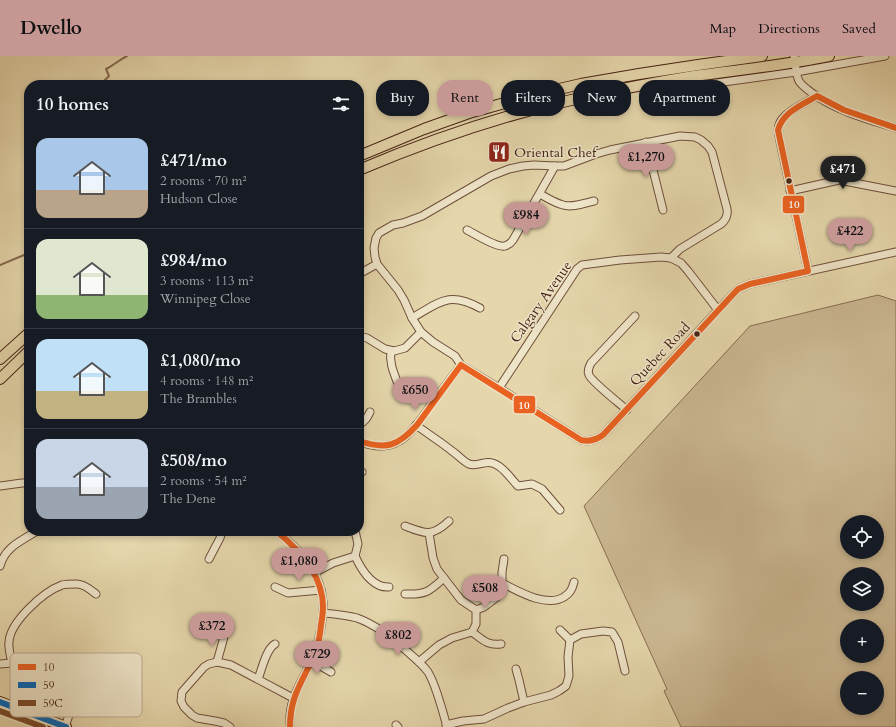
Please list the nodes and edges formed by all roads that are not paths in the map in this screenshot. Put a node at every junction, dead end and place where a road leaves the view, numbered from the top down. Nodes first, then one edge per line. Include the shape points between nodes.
1 (757, 56) edge
2 (829, 56) edge
3 (885, 56) edge
4 (795, 63) edge
5 (757, 68) junction
6 (723, 80) edge
7 (565, 88) edge
8 (817, 96) junction
9 (565, 102) edge
10 (501, 104) edge
11 (510, 116) edge
12 (896, 128) edge
13 (646, 142) junction
14 (386, 144) junction
15 (364, 154) edge
16 (391, 156) junction
17 (555, 166) junction
18 (364, 168) edge
19 (790, 191) junction
20 (896, 191) edge
21 (540, 194) junction
22 (594, 201) dead end
23 (663, 210) dead end
24 (467, 230) dead end
25 (896, 252) edge
26 (671, 258) junction
27 (377, 264) junction
28 (364, 271) edge
29 (808, 271) junction
30 (480, 308) dead end
31 (718, 310) junction
32 (635, 316) dead end
33 (412, 318) junction
34 (421, 332) junction
35 (24, 337) edge
36 (364, 337) edge
37 (391, 351) junction
38 (24, 356) edge
39 (0, 359) edge
40 (461, 365) junction
41 (0, 379) edge
42 (398, 384) dead end
43 (499, 388) junction
44 (627, 410) junction
45 (370, 412) dead end
46 (364, 422) edge
47 (416, 425) junction
48 (364, 443) edge
49 (24, 482) edge
50 (0, 486) edge
51 (560, 510) dead end
52 (450, 521) dead end
53 (405, 526) dead end
54 (429, 533) junction
55 (29, 536) edge
56 (221, 536) edge
57 (283, 536) edge
58 (356, 536) edge
59 (355, 556) junction
60 (209, 559) dead end
61 (504, 559) dead end
62 (0, 566) edge
63 (314, 573) junction
64 (444, 578) junction
65 (574, 582) dead end
66 (502, 583) junction
67 (275, 587) dead end
68 (388, 587) dead end
69 (321, 590) junction
70 (96, 594) dead end
71 (405, 594) dead end
72 (476, 610) junction
73 (323, 613) junction
74 (560, 630) dead end
75 (472, 632) junction
76 (224, 638) dead end
77 (570, 640) junction
78 (275, 644) dead end
79 (501, 644) dead end
80 (10, 653) edge
81 (312, 661) junction
82 (217, 662) junction
83 (419, 662) junction
84 (10, 663) edge
85 (0, 664) edge
86 (516, 669) dead end
87 (625, 671) dead end
88 (331, 672) dead end
89 (258, 678) junction
90 (293, 698) junction
91 (0, 702) edge
92 (524, 702) junction
93 (10, 706) edge
94 (40, 717) edge
95 (68, 717) edge
96 (447, 726) edge
97 (66, 727) edge
98 (230, 727) edge
99 (290, 727) edge

1 - 5 street
1 - 7 highway
2 - 4 highway
3 - 4 street
4 - 5 highway
4 - 6 street
4 - 8 street via 798,80
5 - 9 highway via 692,77
8 - 12 street via 844,110
8 - 19 street via 789,113 778,126
10 - 14 highway
11 - 16 highway
13 - 17 street via 596,154 564,166
13 - 23 street
13 - 26 street via 680,136 695,136 705,142 712,152 727,209 724,222 680,249
14 - 15 highway
14 - 16 highway
16 - 18 highway
17 - 21 street
17 - 27 street via 528,165 509,169 422,216 393,225 379,233 376,238 374,253
19 - 20 street via 839,180
19 - 29 street
21 - 22 street via 567,206
21 - 24 street via 509,244 505,246 498,246
25 - 29 street, Quebec Road
26 - 31 street via 681,263
26 - 43 street, Calgary Avenue via 620,260 582,265
27 - 28 street
27 - 33 street, Quebec Road via 398,290
29 - 31 street, Quebec Road via 743,287
30 - 33 street via 470,302 451,299
31 - 44 street, Quebec Road
32 - 44 street via 591,363 588,373 594,382
33 - 34 street, Quebec Road
34 - 37 street via 404,348
34 - 40 street, Quebec Road via 455,356
35 - 39 highway
36 - 37 street
37 - 42 street via 391,366
38 - 41 highway
40 - 43 street, Quebec Road
40 - 47 street
43 - 44 street, Quebec Road via 580,440 598,439
45 - 46 street
47 - 48 street via 406,436 391,445 372,446
47 - 51 street via 471,465 492,462 501,467 518,486 532,484 542,489
49 - 50 street
52 - 54 street via 435,532
53 - 54 street
54 - 64 street via 433,558
55 - 62 street via 10,548
56 - 60 street
57 - 63 street via 301,554
58 - 59 street via 358,544
59 - 63 street
59 - 68 street via 373,582
61 - 66 street
63 - 69 street
64 - 71 street via 425,593
64 - 72 street via 461,600
65 - 66 street via 569,593 560,599 552,600 535,598
66 - 72 street via 497,597
67 - 69 street via 288,593
69 - 73 street
70 - 80 street via 79,584 63,585 53,590 21,616 8,643
72 - 75 street via 476,624
73 - 81 street
73 - 83 street via 356,618 369,624 393,639
74 - 77 street
75 - 79 street via 486,642
75 - 83 street via 439,645
76 - 82 street
77 - 87 street via 581,634 612,632 618,642
77 - 92 street via 569,676 566,686 551,695
78 - 89 street via 268,652
81 - 88 street
81 - 90 street
82 - 89 street via 231,665
82 - 98 street via 204,667 182,692 182,700 184,707 197,718 224,723
83 - 96 street via 434,684
84 - 85 street
86 - 92 street
89 - 90 street
90 - 99 street via 289,716
91 - 93 highway
92 - 96 street via 484,719
94 - 97 highway
95 - 97 street

